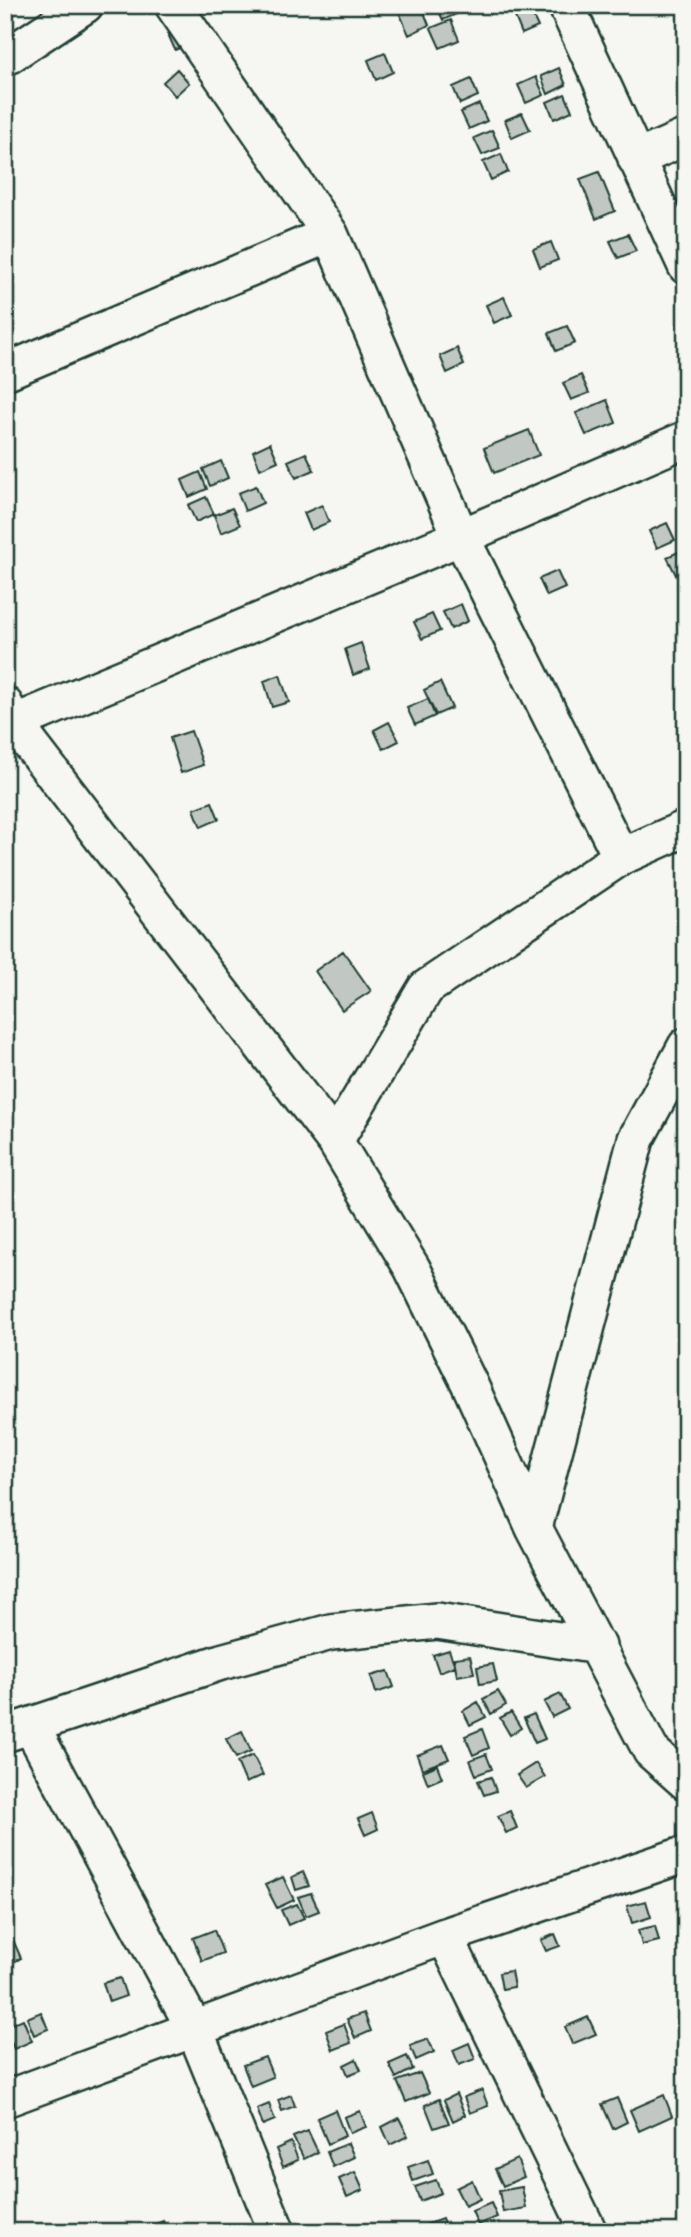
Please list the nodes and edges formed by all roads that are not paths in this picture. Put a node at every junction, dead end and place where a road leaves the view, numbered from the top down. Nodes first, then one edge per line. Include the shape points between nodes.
1 (85, 5) edge
2 (173, 5) edge
3 (566, 5) edge
4 (5, 58) edge
5 (686, 138) edge
6 (636, 159) junction
7 (330, 234) junction
8 (686, 266) edge
9 (5, 372) edge
10 (686, 439) edge
11 (461, 537) junction
12 (10, 714) edge
13 (686, 828) edge
14 (621, 857) junction
15 (686, 1046) edge
16 (334, 1141) junction
17 (534, 1528) junction
18 (597, 1646) junction
19 (18, 1730) edge
20 (686, 1782) edge
21 (686, 1854) edge
22 (445, 1936) junction
23 (194, 2028) junction
24 (5, 2099) edge
25 (277, 2232) edge
26 (589, 2232) edge

1 - 4 street
2 - 7 street
3 - 6 street
5 - 6 street
6 - 8 street
7 - 9 street
7 - 11 street
10 - 11 street
11 - 12 street
11 - 14 street
12 - 16 street
13 - 14 street
14 - 16 street via 426,988
15 - 17 street via 636,1139
16 - 17 street via 412,1268 471,1385
17 - 18 street
18 - 19 street via 437,1621 331,1632 221,1662
18 - 20 street via 651,1751
19 - 23 street
21 - 22 street
22 - 23 street
22 - 26 street
23 - 24 street
23 - 25 street

